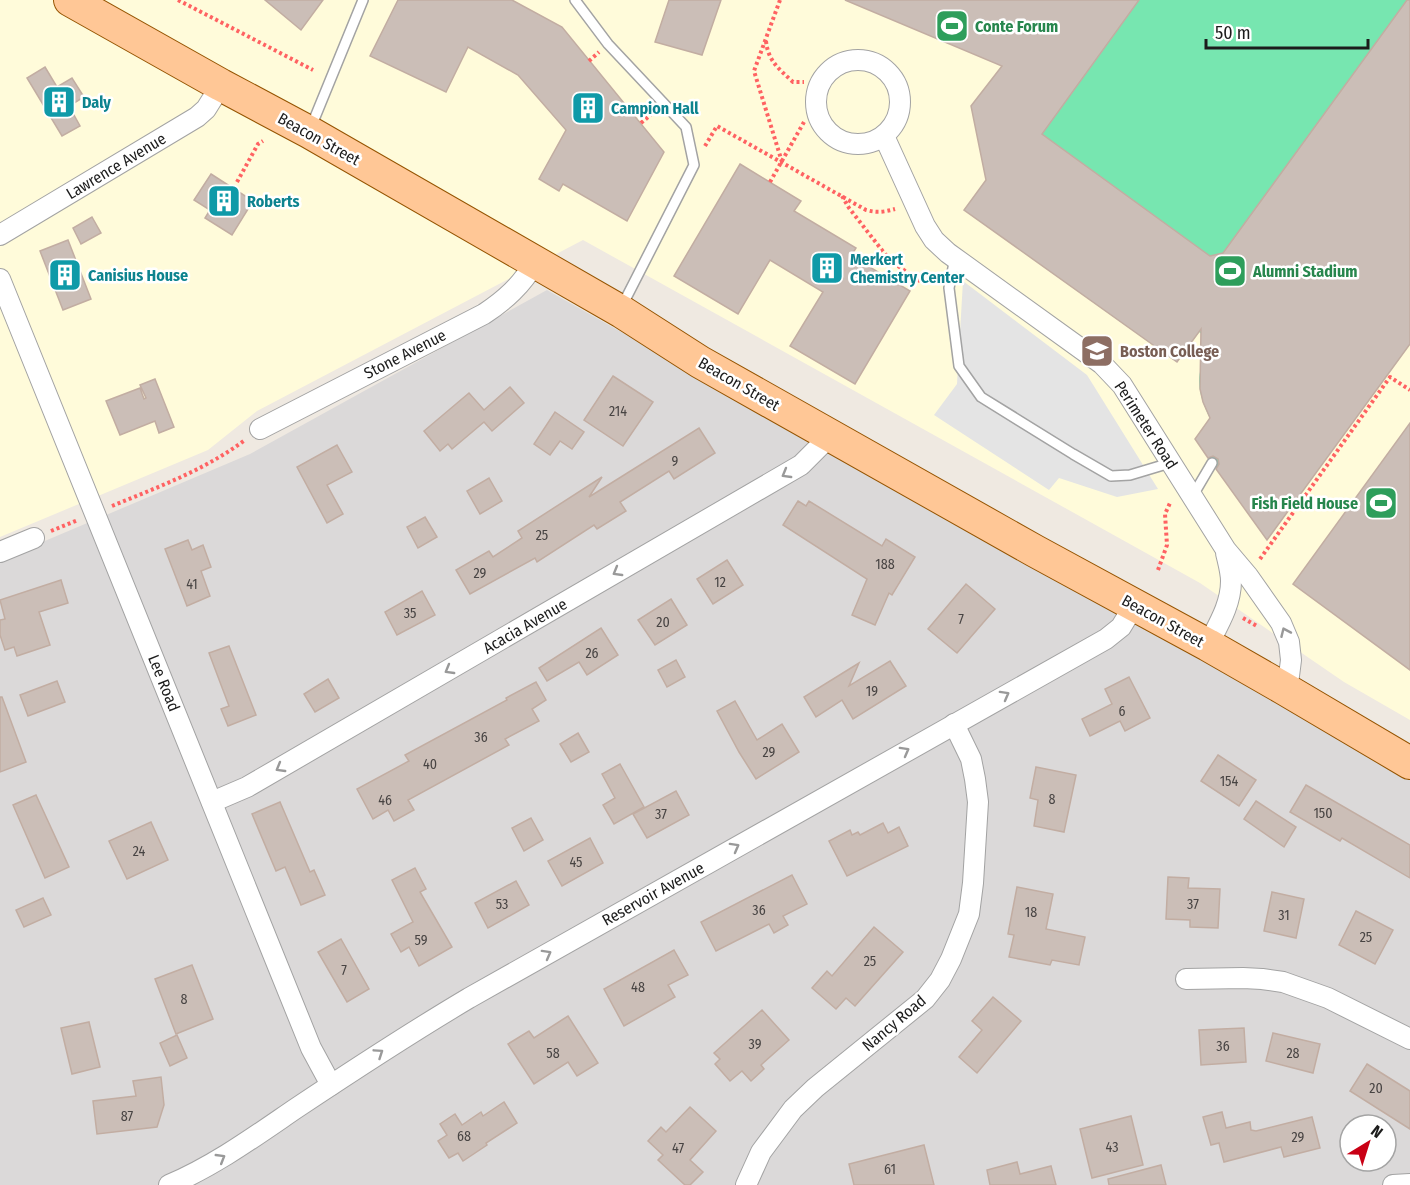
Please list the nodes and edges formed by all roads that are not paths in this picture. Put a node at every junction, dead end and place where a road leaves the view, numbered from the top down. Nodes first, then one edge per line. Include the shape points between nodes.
1 (70, 0) edge
2 (363, 0) edge
3 (575, 0) edge
4 (221, 85) junction
5 (309, 132) junction
6 (884, 136) junction
7 (0, 235) edge
8 (955, 258) junction
9 (535, 262) junction
10 (0, 279) edge
11 (620, 310) junction
12 (260, 429) road end
13 (827, 434) junction
14 (1170, 463) junction
15 (1212, 463) dead end
16 (1192, 497) junction
17 (34, 538) road end
18 (1226, 550) junction
19 (0, 552) edge
20 (1134, 604) junction
21 (1208, 645) junction
22 (1283, 688) junction
23 (954, 724) junction
24 (1410, 764) edge
25 (212, 802) junction
26 (1186, 979) dead end
27 (1410, 1039) edge
28 (331, 1086) junction
29 (1410, 1184) edge
30 (169, 1185) edge
31 (747, 1185) edge
32 (1393, 1185) edge

1 - 4 main road, Beacon Street
2 - 5 lane
3 - 11 lane via 608,44 686,127 694,165
4 - 5 main road, Beacon Street
4 - 7 street, Lawrence Avenue via 197,117
5 - 9 main road, Beacon Street
6 - 6 street via 900,113 901,99 890,74 866,60 852,60 828,72 816,96 817,111 831,135 858,144
6 - 8 street, Perimeter Road via 924,226
8 - 14 street, Perimeter Road via 1107,369 1122,385
8 - 14 lane via 949,288 959,366 981,398 1111,476 1130,475
9 - 11 main road, Beacon Street
9 - 12 street, Stone Avenue via 502,302 483,314
10 - 25 street, Lee Road
11 - 13 main road, Beacon Street via 700,362
13 - 20 main road, Beacon Street
13 -> 25 street, Acacia Avenue via 801,465 247,787
14 - 16 street, Perimeter Road
15 - 16 lane
16 - 18 street, Perimeter Road
17 - 19 street
18 - 21 street, Perimeter Road via 1230,593
22 -> 18 street, Perimeter Road via 1289,676 1290,642 1270,606
20 - 21 main road, Beacon Street
23 -> 20 street, Reservoir Avenue via 1106,639 1121,627
21 - 22 main road, Beacon Street
22 - 24 main road, Beacon Street
28 -> 23 street, Reservoir Avenue via 469,998
23 - 31 street, Nancy Road via 971,759 978,802 973,891 969,914 951,959 925,999 792,1109 761,1152
25 - 28 street, Lee Road via 311,1048
26 - 27 street via 1283,982 1328,998
30 -> 28 street, Reservoir Avenue via 221,1158
29 - 32 street

